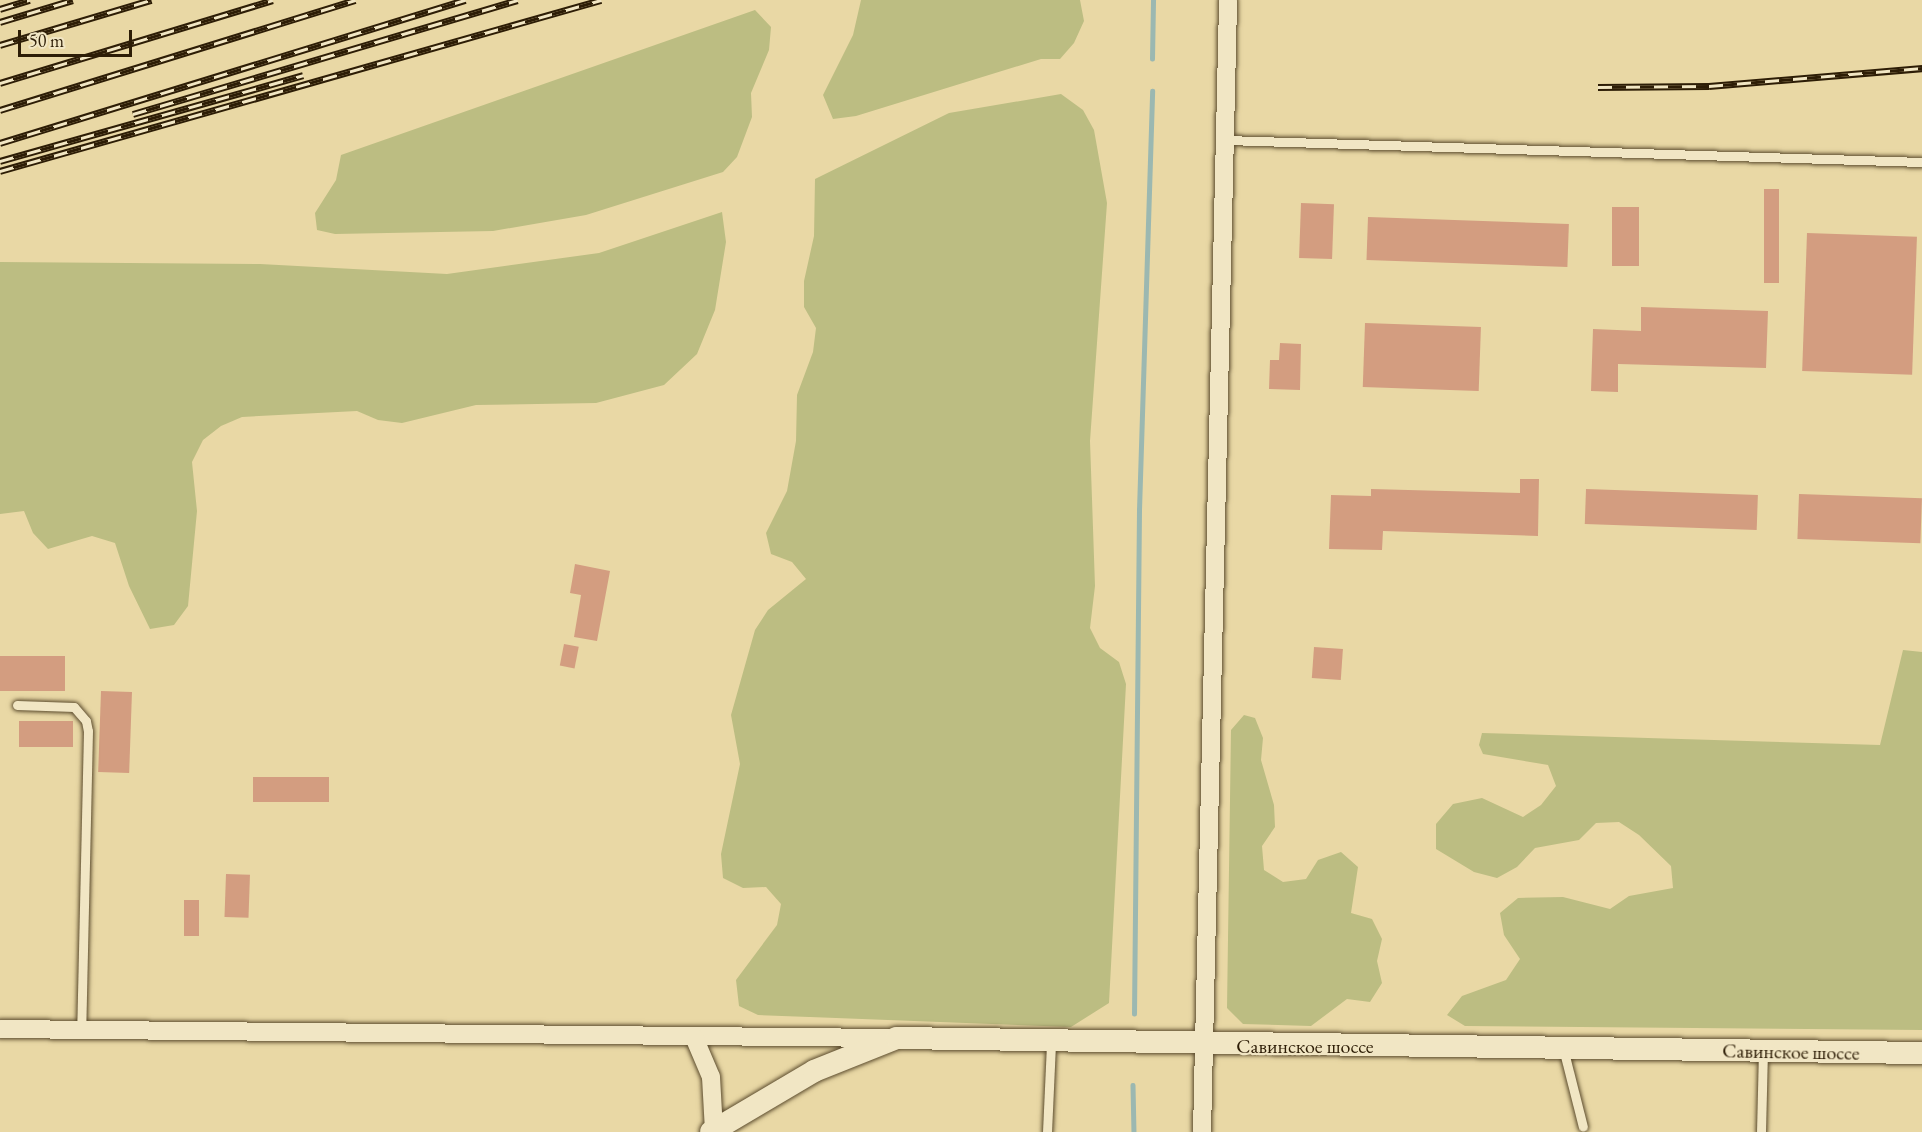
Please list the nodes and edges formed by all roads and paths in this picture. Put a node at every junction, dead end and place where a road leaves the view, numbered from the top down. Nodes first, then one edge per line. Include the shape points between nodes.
1 (1228, 0) edge
2 (1226, 140) junction
3 (1922, 162) edge
4 (17, 705) dead end
5 (0, 1029) edge
6 (81, 1030) junction
7 (694, 1038) junction
8 (897, 1038) junction
9 (1051, 1043) junction
10 (1207, 1046) junction
11 (1563, 1047) junction
12 (1763, 1052) junction
13 (1922, 1053) edge
14 (1583, 1127) dead end
15 (713, 1131) edge
16 (1047, 1132) edge
17 (1202, 1132) edge
18 (1761, 1132) edge

1 - 2 street
2 - 3 lane
2 - 10 street
4 - 6 lane via 74,707 81,712 88,731 89,831 79,988
5 - 6 street
6 - 7 street
7 - 8 street
7 - 15 street via 711,1077
8 - 9 street, Савинское шоссе
8 - 15 street, Савинское шоссе via 814,1071
9 - 10 street, Савинское шоссе
9 - 16 lane
10 - 11 street, Савинское шоссе
10 - 17 street
11 - 12 street, Савинское шоссе
11 - 14 lane
12 - 13 street, Савинское шоссе
12 - 18 lane

